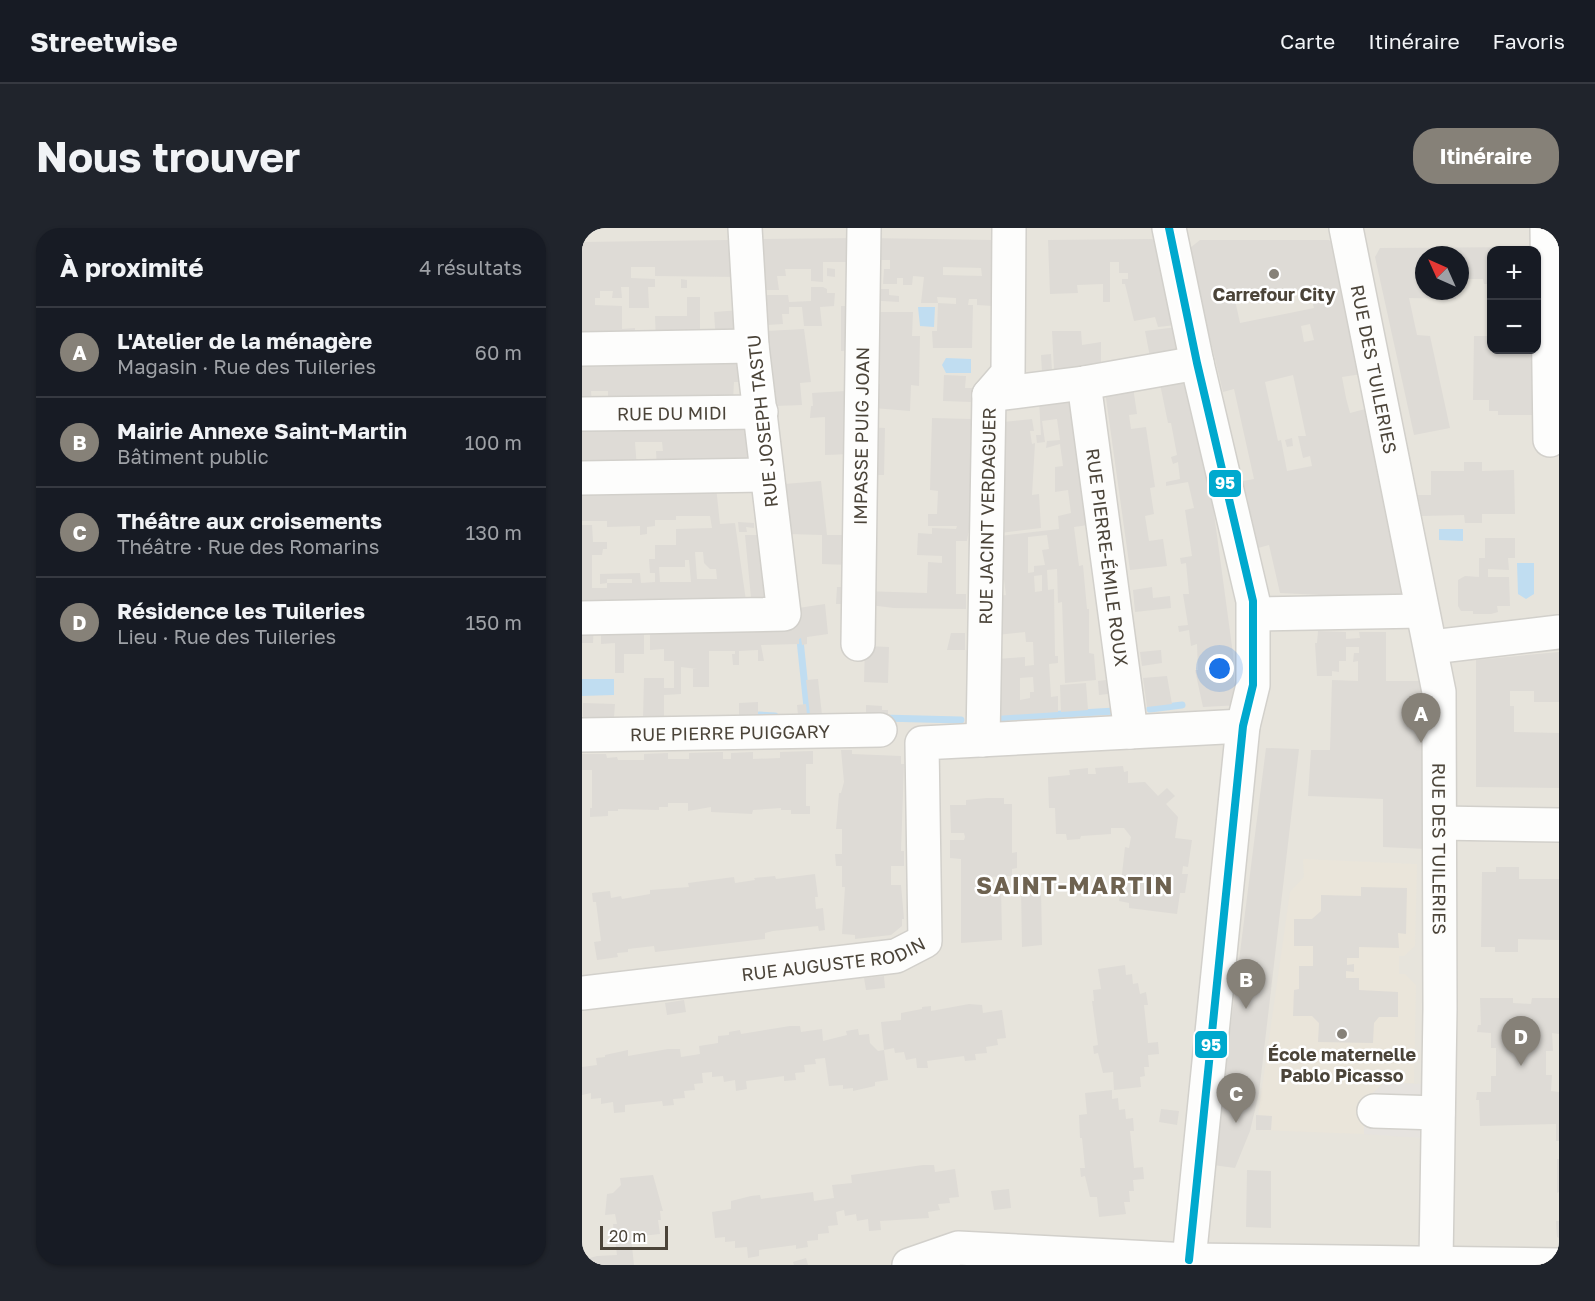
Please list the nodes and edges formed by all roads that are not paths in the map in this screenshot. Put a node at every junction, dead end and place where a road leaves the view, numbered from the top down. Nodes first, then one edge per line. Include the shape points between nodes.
1 (745, 228) edge
2 (864, 228) edge
3 (1009, 228) edge
4 (1169, 228) edge
5 (1346, 228) edge
6 (1547, 228) edge
7 (752, 346) junction
8 (582, 349) edge
9 (1197, 363) junction
10 (1084, 383) junction
11 (989, 395) junction
12 (761, 412) junction
13 (582, 414) edge
14 (1550, 440) dead end
15 (767, 475) junction
16 (582, 478) edge
17 (1422, 611) junction
18 (1255, 614) junction
19 (582, 618) edge
20 (1559, 632) edge
21 (858, 644) dead end
22 (1432, 647) junction
23 (1243, 726) junction
24 (880, 730) dead end
25 (1131, 732) junction
26 (582, 735) edge
27 (983, 740) junction
28 (1440, 823) junction
29 (1559, 825) edge
30 (582, 993) edge
31 (1374, 1111) dead end
32 (1438, 1113) junction
33 (1189, 1260) junction
34 (1436, 1262) junction
35 (909, 1265) edge
36 (1559, 1265) edge

1 - 7 street, RUE JOSEPH TASTU
2 - 21 street, IMPASSE PUIG JOAN
3 - 11 street, RUE JACINT VERDAGUER via 1008,374
4 - 9 street
5 - 17 street, RUE DES TUILERIES
6 - 14 street
7 - 8 street
7 - 12 street, RUE JOSEPH TASTU
9 - 10 street
9 - 18 street
10 - 11 street
10 - 25 street, RUE PIERRE-ÉMILE ROUX
11 - 27 street, RUE JACINT VERDAGUER
12 - 13 street, RUE DU MIDI
12 - 15 street, RUE JOSEPH TASTU
15 - 16 street
15 - 19 street, RUE JOSEPH TASTU via 784,614
17 - 18 street
17 - 22 street, RUE DES TUILERIES
18 - 23 street via 1253,685
20 - 22 street
22 - 28 street, RUE DES TUILERIES via 1439,692
23 - 25 street, RUE AUGUSTE RODIN
23 - 33 street
24 - 26 street, RUE PIERRE PUIGGARY
25 - 27 street, RUE AUGUSTE RODIN
27 - 30 street, RUE AUGUSTE RODIN via 922,743 925,941 896,956
28 - 29 street
28 - 32 street, RUE DES TUILERIES
31 - 32 street
32 - 34 street, RUE DES TUILERIES
33 - 34 street
33 - 35 street via 958,1248
34 - 36 street

